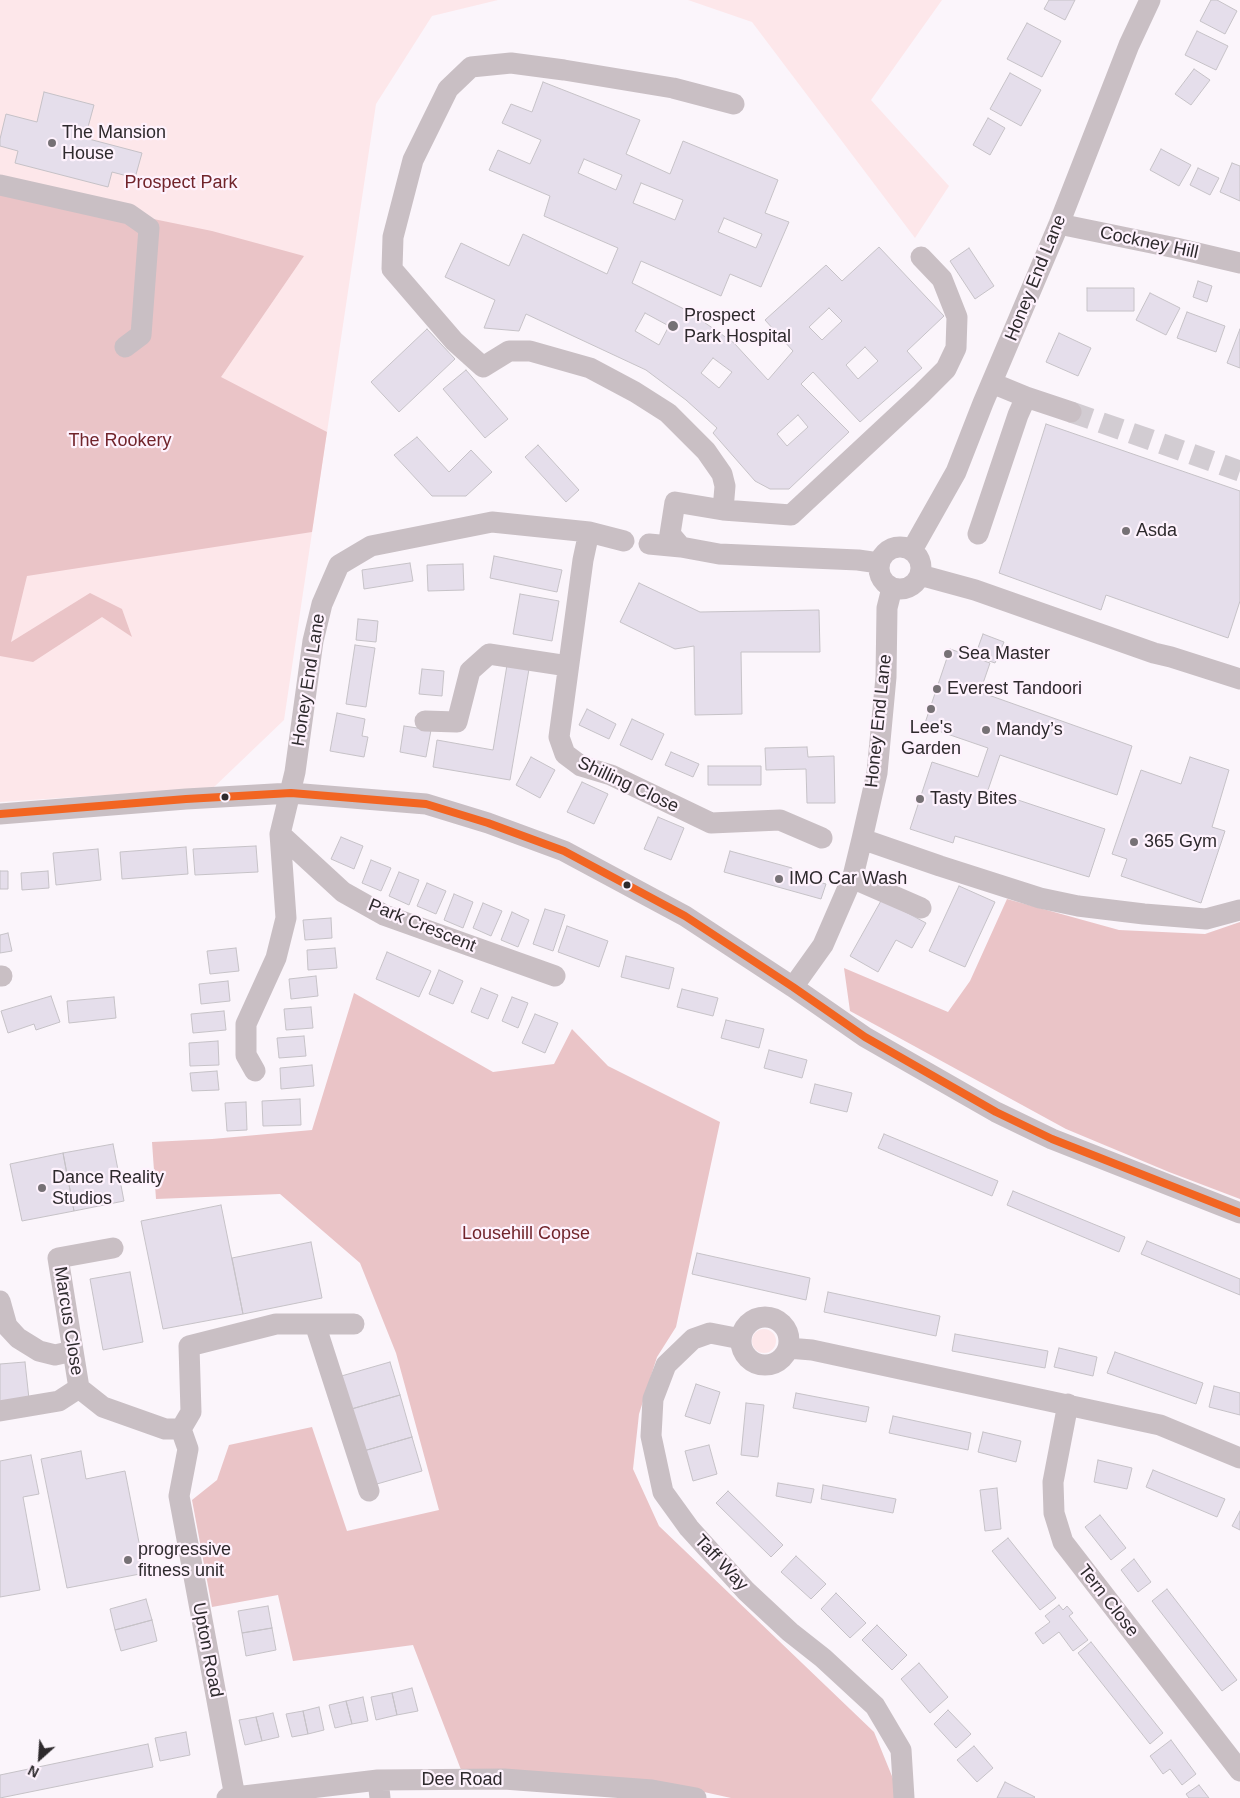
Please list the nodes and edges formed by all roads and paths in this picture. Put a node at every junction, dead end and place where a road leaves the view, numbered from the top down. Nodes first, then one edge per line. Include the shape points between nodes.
1 (1150, 0) edge
2 (734, 104) dead end
3 (0, 185) edge
4 (1058, 224) junction
5 (921, 257) dead end
6 (1240, 263) edge
7 (125, 347) dead end
8 (992, 383) junction
9 (1026, 397) junction
10 (1071, 412) tunnel mouth
11 (723, 510) junction
12 (589, 532) junction
13 (978, 534) dead end
14 (624, 540) dead end
15 (649, 544) dead end
16 (681, 547) junction
17 (912, 550) junction
18 (879, 563) junction
19 (920, 574) junction
20 (892, 588) junction
21 (568, 666) junction
22 (1240, 679) edge
23 (425, 721) dead end
24 (290, 793) junction
25 (0, 814) edge
26 (280, 834) junction
27 (822, 838) dead end
28 (862, 839) junction
29 (852, 878) junction
30 (920, 908) dead end
31 (1240, 910) edge
32 (555, 976) dead end
33 (793, 987) junction
34 (254, 1071) dead end
35 (1240, 1213) edge
36 (113, 1248) dead end
37 (0, 1301) edge
38 (316, 1324) junction
39 (354, 1324) dead end
40 (741, 1339) junction
41 (788, 1348) junction
42 (73, 1351) junction
43 (79, 1388) junction
44 (1068, 1404) junction
45 (0, 1411) edge
46 (181, 1429) junction
47 (1240, 1458) edge
48 (370, 1491) dead end
49 (1240, 1771) edge
50 (379, 1789) edge
51 (231, 1797) edge
52 (696, 1798) edge
53 (904, 1798) edge

1 - 4 street, Honey End Lane
2 - 11 street via 672,88 511,63 471,67 448,89 414,160 393,237 392,269 454,340 483,367 509,351 530,351 590,368 668,413 691,434 722,474 725,486
3 - 7 street via 128,214 148,228 141,335
4 - 6 street, Cockney Hill
4 - 8 street, Honey End Lane
5 - 11 street via 942,279 957,317 956,348 946,369 791,515
8 - 9 street
8 - 17 street, Honey End Lane via 956,472
9 - 10 street
9 - 13 street
11 - 16 street via 675,502 670,534
12 - 14 street, Honey End Lane
12 - 21 street, Shilling Close
12 - 24 street, Honey End Lane via 492,522 371,546 339,565 322,604 313,641
15 - 16 street
16 - 18 street via 719,554
17 - 18 street via 892,548
17 - 19 street via 920,561
18 - 20 street via 882,580
19 - 20 street via 912,586 899,590
19 - 22 street
20 - 28 street, Honey End Lane via 887,608 886,677 877,773
21 - 23 street via 489,654 470,670 457,722
21 - 27 street, Shilling Close via 559,737 565,754 581,766 611,775 711,823 780,820
24 - 25 street
24 - 26 street, Honey End Lane
24 - 33 street via 426,804 564,850 685,916
26 - 32 street, Park Crescent via 343,892 384,915
26 - 34 street, Honey End Lane via 286,918 276,958 246,1024 246,1055
28 - 29 street, Honey End Lane
28 - 31 street via 1040,898 1078,906 1206,919
29 - 30 street
29 - 33 street, Honey End Lane via 823,946
33 - 35 street via 865,1038 996,1112 1052,1139
36 - 42 street, Marcus Close via 58,1258
37 - 42 street via 6,1326 18,1338 39,1351 55,1355
38 - 39 street
38 - 46 street via 276,1324 189,1346 190,1412
38 - 48 street
40 - 41 street via 745,1354 758,1364 780,1360
40 - 41 street via 748,1324 770,1318 783,1326 789,1340
40 - 53 street, Taff Way via 710,1333 693,1339 666,1365 653,1399 651,1436 663,1492 689,1528 746,1591 875,1706 900,1750
41 - 44 street via 812,1350
42 - 43 street, Marcus Close
43 - 45 street via 59,1401
43 - 46 street, Marcus Close via 103,1408 165,1428
44 - 47 street via 1160,1425
44 - 49 street, Tern Close via 1052,1482 1054,1512 1063,1542
46 - 51 street, Upton Road via 188,1449 179,1496
50 - 51 street, Dee Road
50 - 52 street, Dee Road via 504,1780 652,1790

